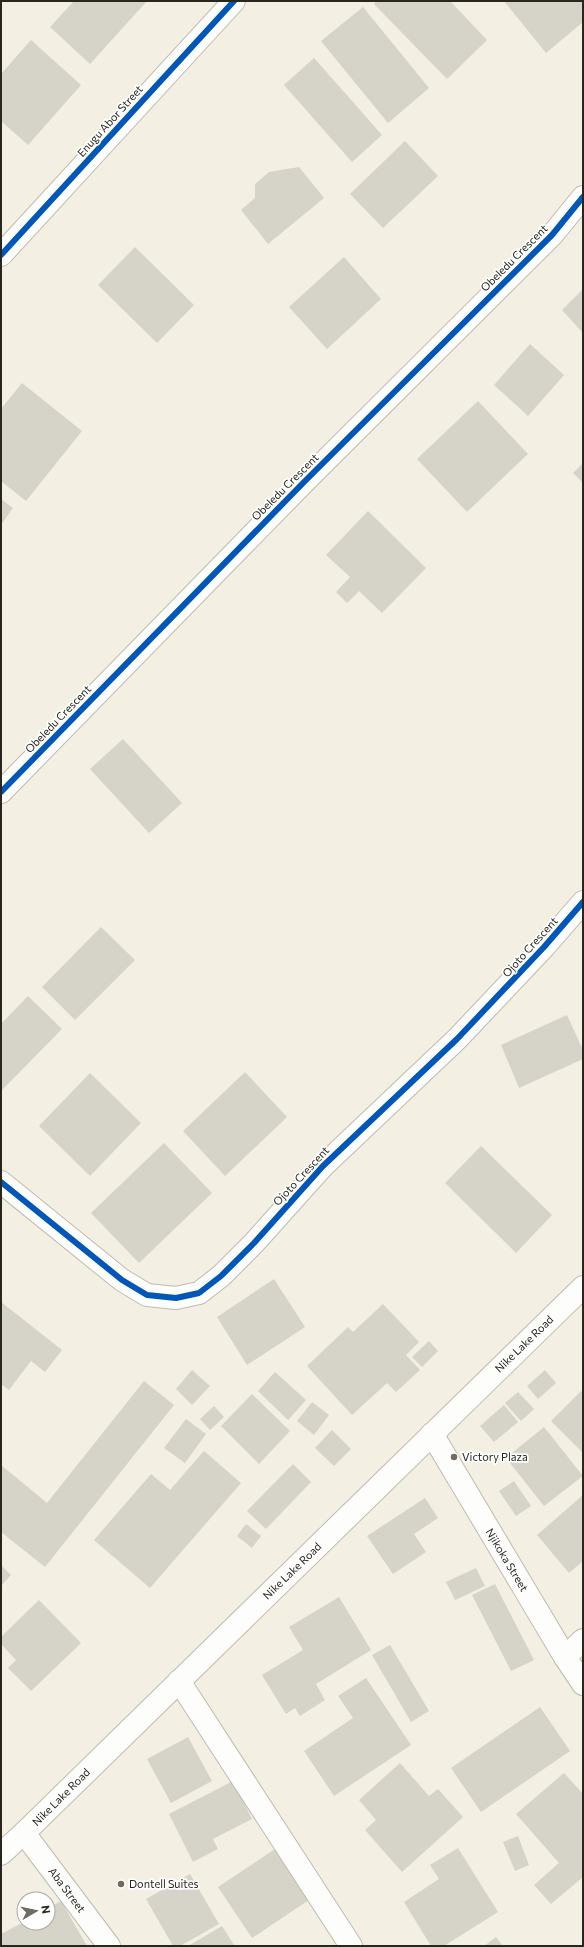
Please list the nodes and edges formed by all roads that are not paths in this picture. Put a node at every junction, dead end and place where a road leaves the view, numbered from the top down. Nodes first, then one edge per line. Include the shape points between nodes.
1 (234, 1) edge
2 (583, 197) edge
3 (1, 255) edge
4 (1, 792) edge
5 (583, 902) edge
6 (1, 1182) edge
7 (583, 1287) edge
8 (432, 1434) junction
9 (583, 1640) edge
10 (565, 1657) junction
11 (179, 1681) junction
12 (583, 1684) edge
13 (24, 1833) junction
14 (1, 1854) edge
15 (109, 1946) edge
16 (351, 1946) edge

1 - 3 street, Enugu Abor Street
2 - 4 street, Obeledu Crescent via 552,235 305,481
5 - 6 street, Ojoto Crescent via 457,1039 323,1166 254,1243 221,1276 199,1293 176,1298 147,1295 122,1280
7 - 8 street, Nike Lake Road
8 - 10 street, Njikoka Street
8 - 11 street, Nike Lake Road
9 - 10 street
10 - 12 street, Njikoka Street
11 - 13 street, Nike Lake Road
11 - 16 street
13 - 14 street, Nike Lake Road
13 - 15 street, Aba Street

